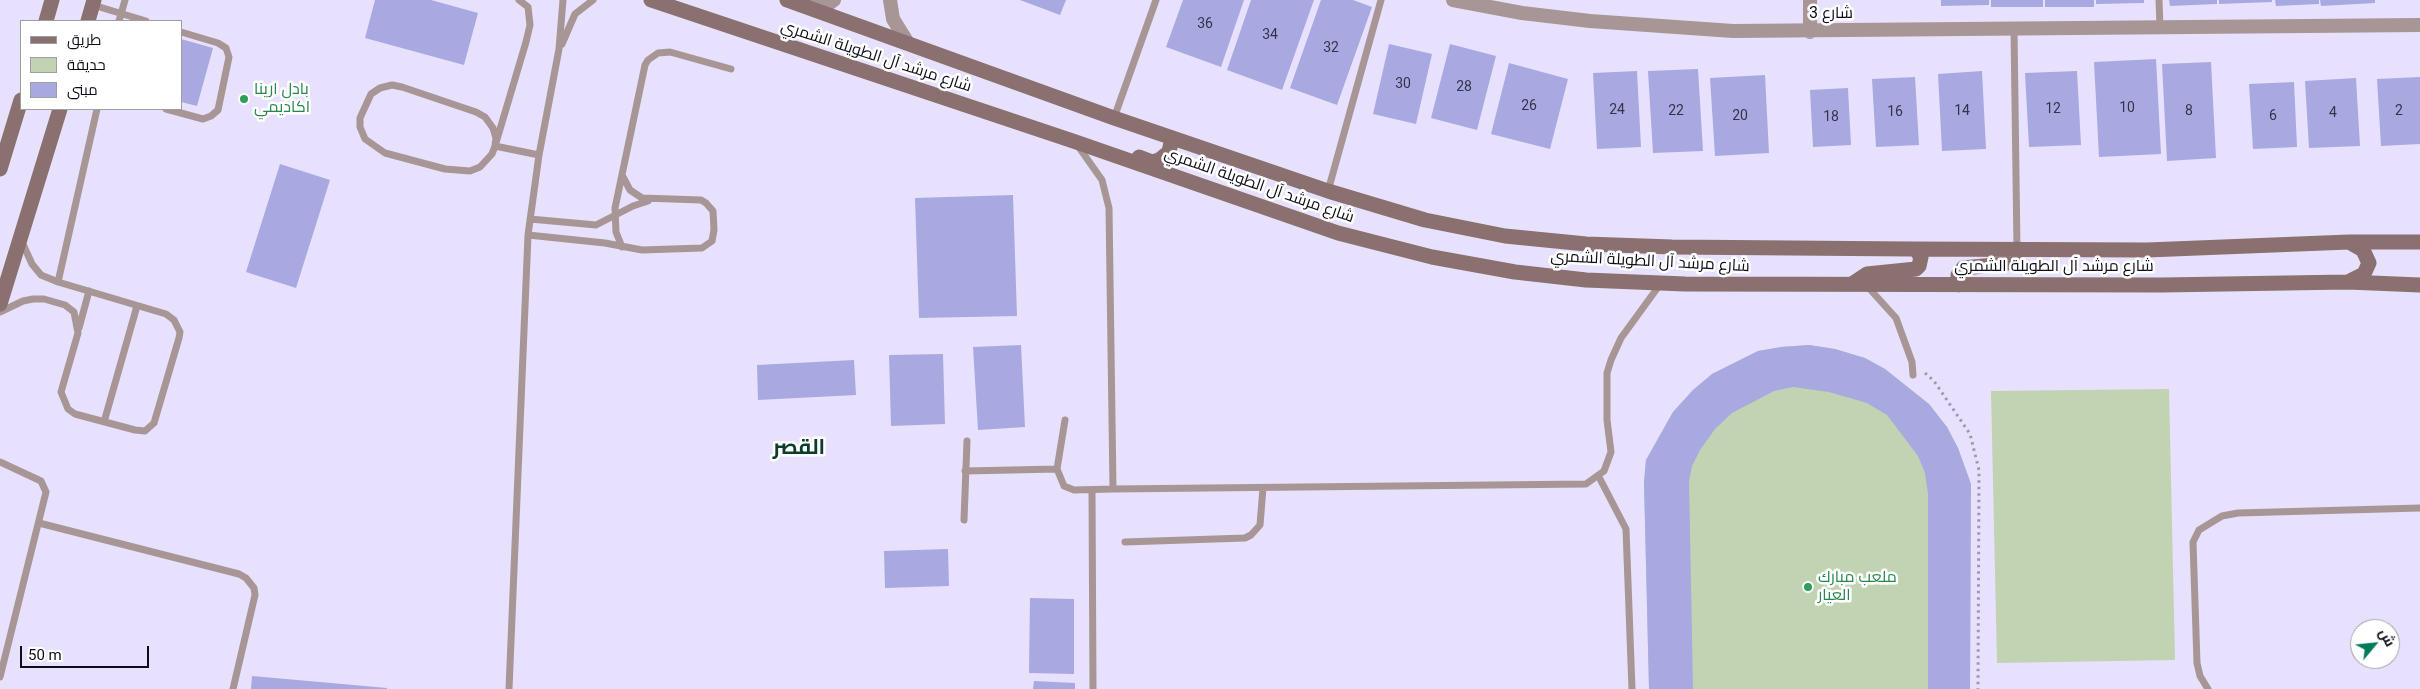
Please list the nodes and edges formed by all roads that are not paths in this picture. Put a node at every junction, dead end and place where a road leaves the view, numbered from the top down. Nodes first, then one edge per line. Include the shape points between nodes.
1 (52, 0) edge
2 (125, 0) edge
3 (519, 0) edge
4 (563, 0) edge
5 (593, 0) edge
6 (651, 0) edge
7 (787, 0) edge
8 (834, 0) edge
9 (890, 0) edge
10 (1156, 0) edge
11 (1381, 0) edge
12 (1454, 0) edge
13 (1810, 0) edge
14 (2159, 0) edge
15 (94, 2) edge
16 (803, 6) junction
17 (120, 18) edge
18 (46, 20) edge
19 (88, 20) edge
20 (137, 20) edge
21 (2420, 25) edge
22 (2160, 27) junction
23 (2014, 29) junction
24 (182, 32) edge
25 (1810, 32) junction
26 (908, 44) junction
27 (559, 49) junction
28 (731, 70) dead end
29 (20, 103) edge
30 (60, 110) edge
31 (97, 110) edge
32 (170, 110) edge
33 (1114, 118) junction
34 (1172, 138) junction
35 (1073, 141) junction
36 (495, 146) junction
37 (539, 156) junction
38 (0, 169) edge
39 (622, 175) junction
40 (1328, 191) junction
41 (652, 200) junction
42 (615, 216) junction
43 (530, 219) junction
44 (528, 235) junction
45 (20, 238) junction
46 (2349, 242) junction
47 (2420, 242) edge
48 (622, 247) junction
49 (1911, 249) junction
50 (2016, 249) junction
51 (58, 282) junction
52 (2348, 282) junction
53 (1661, 283) junction
54 (1858, 284) junction
55 (1959, 285) junction
56 (2420, 285) edge
57 (89, 292) junction
58 (0, 304) edge
59 (136, 306) junction
60 (0, 312) edge
61 (78, 333) junction
62 (1912, 375) dead end
63 (1065, 420) dead end
64 (104, 422) junction
65 (967, 440) dead end
66 (0, 462) edge
67 (1057, 469) junction
68 (965, 471) junction
69 (1599, 476) junction
70 (1263, 488) junction
71 (1113, 489) junction
72 (1092, 490) junction
73 (2420, 508) edge
74 (964, 520) dead end
75 (39, 523) junction
76 (1125, 542) dead end
77 (0, 677) edge
78 (233, 689) edge
79 (508, 689) edge
80 (1093, 689) edge
81 (1632, 689) edge
82 (2208, 689) edge

1 - 18 main road
2 - 17 lane
3 - 36 lane via 528,6 530,25
4 - 27 lane
5 - 27 lane via 575,14
6 - 35 main road, شارع مرشد آل الطويلة الشمري
7 - 16 main road, شارع مرشد آل الطويلة الشمري
8 - 16 street
9 - 26 street via 894,19
10 - 33 lane
11 - 40 lane
12 - 25 street, شارع 3 via 1590,21 1732,31
13 - 25 street
14 - 22 lane
15 - 17 lane
15 - 19 main road
16 - 26 main road, شارع مرشد آل الطويلة الشمري
17 - 20 lane
21 - 22 street, شارع 3
22 - 23 street, شارع 3
23 - 25 street, شارع 3
23 - 50 lane
24 - 32 lane via 222,45 229,57 218,110 203,119
26 - 33 main road, شارع مرشد آل الطويلة الشمري
27 - 37 lane
28 - 39 lane via 670,52 658,53 648,60
29 - 38 main road
30 - 45 main road
31 - 51 lane
33 - 34 main road, شارع مرشد آل الطويلة الشمري
34 - 35 main road via 1169,152 1152,162 1102,143
34 - 40 main road, شارع مرشد آل الطويلة الشمري
35 - 53 main road, شارع مرشد آل الطويلة الشمري via 1338,233 1432,257 1515,272 1586,280
35 - 71 lane via 1102,180 1109,208
36 - 36 lane via 493,128 485,117 402,87 380,88 372,94 360,118 362,133 371,144 385,152 445,169 470,171 480,167 488,161
36 - 37 lane
37 - 43 lane
39 - 41 lane via 636,195
39 - 42 lane
40 - 49 main road, شارع مرشد آل الطويلة الشمري via 1425,220 1505,236 1672,247
41 - 42 lane
41 - 48 lane via 701,200 706,203 714,217 712,241 708,246 695,248 642,250
42 - 43 lane via 589,226
42 - 48 lane via 616,232
43 - 44 lane
44 - 48 lane
44 - 79 lane
45 - 51 lane via 36,270
45 - 58 main road
46 - 47 main road, شارع مرشد آل الطويلة الشمري
46 - 50 main road, شارع مرشد آل الطويلة الشمري via 2147,250
46 - 52 main road via 2363,250 2369,263 2364,274
49 - 50 main road, شارع مرشد آل الطويلة الشمري
49 - 54 main road via 1921,257 1916,269 1867,274
50 - 55 main road via 2013,259 2006,264 1963,268 1958,275
51 - 57 lane
52 - 55 main road, شارع مرشد آل الطويلة الشمري
52 - 56 main road, شارع مرشد آل الطويلة الشمري
53 - 54 main road, شارع مرشد آل الطويلة الشمري
53 - 69 lane via 1624,333 1610,360 1607,420 1610,452
54 - 55 main road, شارع مرشد آل الطويلة الشمري
54 - 62 lane via 1896,318 1912,362
57 - 59 lane
57 - 61 lane
59 - 64 lane
59 - 64 lane via 166,314 174,320 180,332 179,338 154,423 140,431
60 - 61 lane via 23,301 44,299 65,305 74,312
61 - 64 lane via 62,392 63,400 75,414
63 - 67 lane
65 - 68 lane
66 - 75 lane via 35,477 45,486
67 - 68 lane
67 - 72 lane via 1064,486 1074,490
68 - 74 lane
69 - 70 lane via 1586,484
69 - 81 lane via 1626,529
70 - 71 lane
70 - 76 lane via 1260,525 1245,538
71 - 72 lane
72 - 80 lane
73 - 82 lane via 2238,513 2222,516 2199,530 2193,542 2197,663
75 - 77 lane
75 - 78 lane via 246,578 255,595

